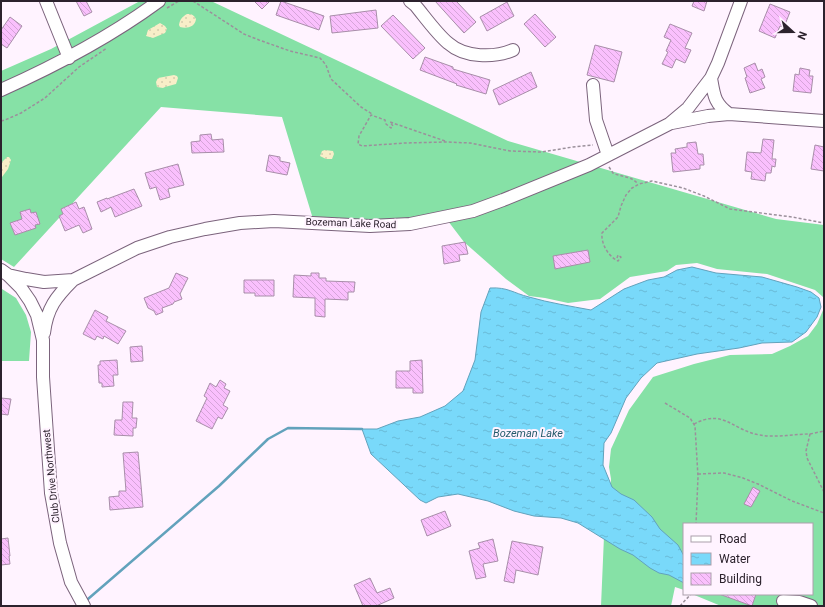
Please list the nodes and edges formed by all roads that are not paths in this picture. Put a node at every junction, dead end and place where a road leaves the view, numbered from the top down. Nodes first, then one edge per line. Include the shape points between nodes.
1 (46, 1) edge
2 (410, 1) edge
3 (741, 1) edge
4 (161, 6) edge
5 (513, 50) dead end
6 (69, 58) junction
7 (711, 78) junction
8 (593, 85) dead end
9 (1, 90) edge
10 (730, 114) junction
11 (824, 122) edge
12 (669, 124) junction
13 (608, 159) junction
14 (5, 272) edge
15 (73, 280) junction
16 (43, 340) junction
17 (784, 601) dead end
18 (84, 606) edge
19 (811, 606) edge

1 - 6 street
2 - 5 street via 446,42 462,52 483,55 504,54
3 - 7 street, Bozeman Lake Road
4 - 6 street
6 - 9 street
7 - 10 street via 718,105
7 - 12 street, Bozeman Lake Road via 688,108
8 - 13 street via 596,120
10 - 11 street
10 - 12 street via 692,118
12 - 13 street, Bozeman Lake Road
13 - 15 street, Bozeman Lake Road via 589,164 473,211 410,224 370,226 274,221 205,229 137,248
14 - 15 street, Bozeman Lake Road via 44,282
14 - 16 street, Club Drive Northwest via 30,301 37,315
15 - 16 street, Club Drive Northwest via 51,305
16 - 18 street, Club Drive Northwest via 51,493 60,543 71,582
17 - 19 street

